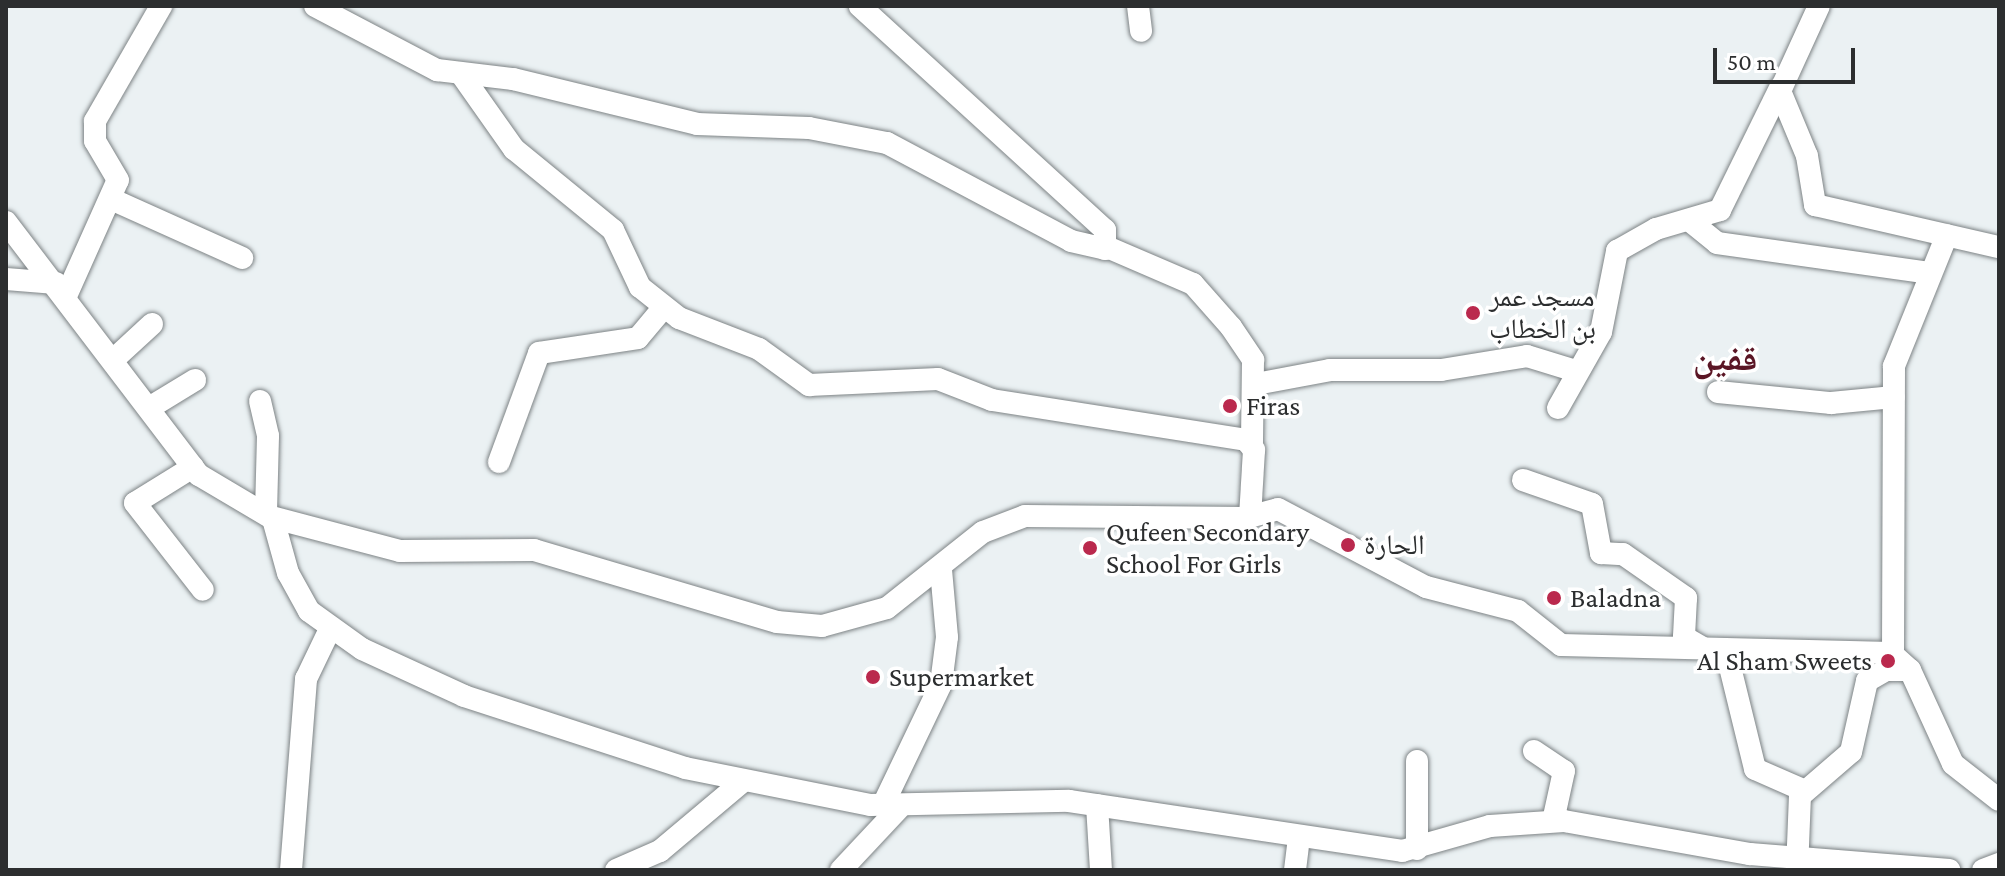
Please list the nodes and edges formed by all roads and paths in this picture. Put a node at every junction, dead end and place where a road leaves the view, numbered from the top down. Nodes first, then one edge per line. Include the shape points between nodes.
1 (161, 6) edge
2 (315, 6) edge
3 (860, 6) edge
4 (1138, 6) edge
5 (1819, 6) edge
6 (1141, 31) dead end
7 (461, 74) junction
8 (1780, 88) junction
9 (111, 199) junction
10 (1690, 221) junction
11 (6, 222) edge
12 (1947, 235) junction
13 (1107, 247) junction
14 (1999, 247) edge
15 (242, 258) dead end
16 (1931, 273) junction
17 (6, 279) edge
18 (61, 290) junction
19 (663, 308) junction
20 (152, 324) dead end
21 (113, 360) junction
22 (1576, 371) junction
23 (195, 380) dead end
24 (1256, 384) junction
25 (1718, 392) dead end
26 (1894, 397) junction
27 (260, 401) dead end
28 (149, 408) junction
29 (1558, 408) dead end
30 (1252, 446) junction
31 (499, 462) dead end
32 (193, 467) junction
33 (1523, 480) dead end
34 (269, 514) junction
35 (1250, 517) junction
36 (941, 570) junction
37 (203, 590) dead end
38 (330, 629) junction
39 (1717, 649) junction
40 (1893, 654) junction
41 (1910, 670) junction
42 (1534, 751) dead end
43 (1417, 761) dead end
44 (743, 781) junction
45 (1803, 790) junction
46 (1999, 800) edge
47 (1097, 805) junction
48 (892, 806) junction
49 (1553, 821) junction
50 (1299, 838) junction
51 (1409, 857) edge
52 (1999, 864) edge
53 (1797, 865) edge
54 (291, 870) edge
55 (617, 870) edge
56 (841, 870) edge
57 (1101, 870) edge
58 (1295, 870) edge
59 (1949, 870) edge
60 (1983, 870) edge

1 - 9 street via 95,121 95,141 117,171
2 - 7 street via 419,63
3 - 13 street via 1105,230
4 - 6 street
5 - 8 street
7 - 13 street via 513,79 717,128 861,135 931,161 1071,241 1098,251
7 - 19 street via 514,149 613,230 632,275
8 - 10 street via 1726,204
8 - 12 street via 1783,113 1807,156 1816,206
9 - 15 street
9 - 18 street
10 - 16 street via 1717,243
10 - 22 street via 1641,235 1617,251 1604,326
11 - 18 street
12 - 14 street
12 - 16 street
13 - 24 street via 1193,284 1253,360
16 - 26 street via 1897,353
17 - 18 street
18 - 21 street
19 - 30 street via 759,349 809,385 938,379 992,400
19 - 31 street via 638,338 539,353
20 - 21 street
21 - 28 street
22 - 24 street via 1527,356 1441,370 1330,370
22 - 29 street
23 - 28 street
24 - 30 street
25 - 26 street via 1831,403
26 - 40 street
27 - 34 street via 268,436
28 - 32 street
30 - 35 street
32 - 34 street
32 - 37 street via 135,503
33 - 39 street via 1592,504 1601,553 1623,554 1686,598 1684,637
34 - 36 street via 400,551 534,550 804,626 877,613
34 - 38 street via 293,587
35 - 36 street via 1025,516 983,532
35 - 39 street via 1284,511 1426,587 1518,611 1552,642
36 - 48 street via 947,637 941,684
38 - 44 street via 464,696
38 - 54 street via 302,705
39 - 40 street
39 - 45 street via 1729,663 1755,769
40 - 41 street
41 - 45 street via 1867,681 1851,752
41 - 46 street via 1943,750 1964,776
42 - 49 street via 1564,771
43 - 51 street
44 - 48 street
44 - 55 street via 660,851
45 - 53 street
47 - 48 street via 1007,798
47 - 50 street
47 - 57 street
48 - 56 street
49 - 51 street via 1476,829
49 - 53 street
50 - 51 street
50 - 58 street
52 - 60 street
53 - 59 street

